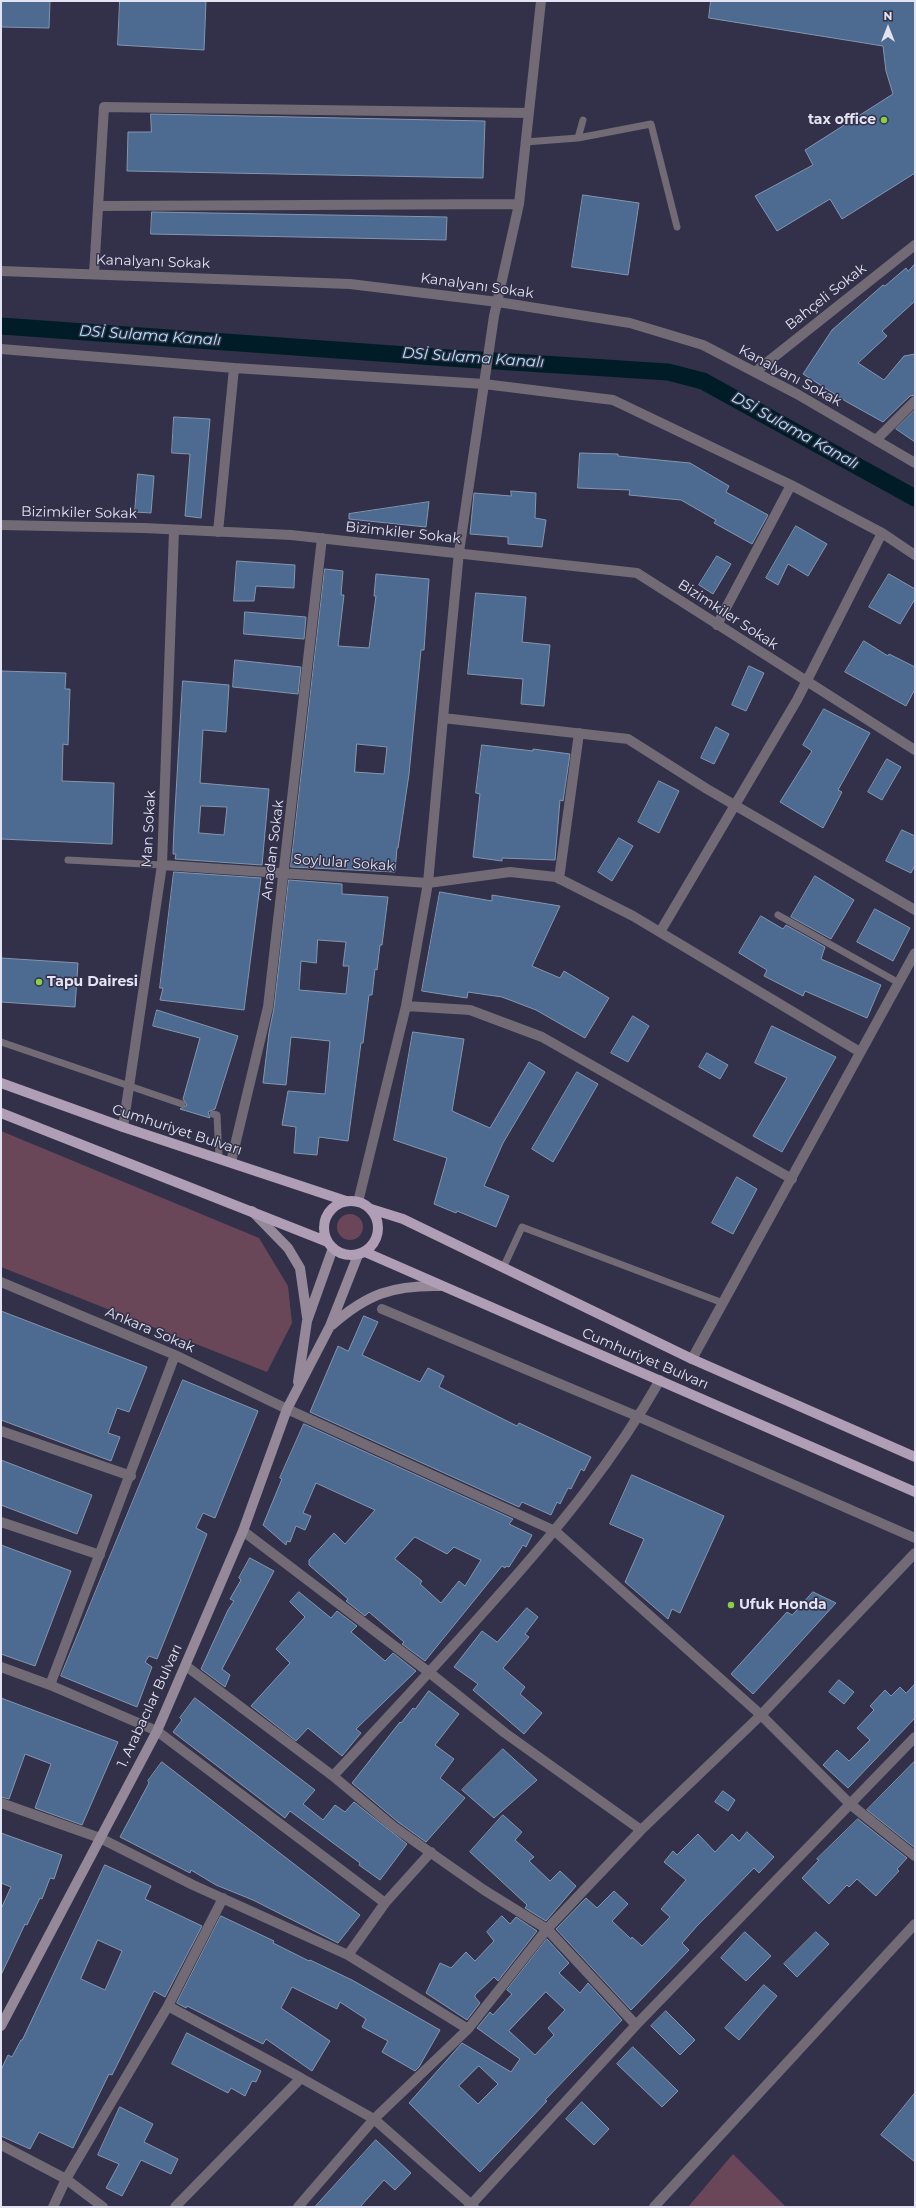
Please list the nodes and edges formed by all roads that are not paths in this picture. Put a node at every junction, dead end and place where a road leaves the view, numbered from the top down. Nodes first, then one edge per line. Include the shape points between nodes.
1 (541, 1) edge
2 (528, 113) junction
3 (583, 120) dead end
4 (578, 138) junction
5 (525, 142) junction
6 (519, 204) junction
7 (98, 206) junction
8 (678, 227) dead end
9 (915, 245) edge
10 (1, 271) edge
11 (94, 274) junction
12 (498, 302) junction
13 (1, 349) edge
14 (234, 368) junction
15 (754, 372) junction
16 (484, 384) junction
17 (915, 402) edge
18 (876, 440) junction
19 (915, 463) edge
20 (791, 485) junction
21 (1, 525) edge
22 (174, 530) junction
23 (218, 532) junction
24 (882, 533) junction
25 (322, 538) junction
26 (459, 552) junction
27 (915, 555) edge
28 (717, 625) junction
29 (806, 682) junction
30 (442, 718) junction
31 (579, 733) junction
32 (915, 750) edge
33 (736, 806) junction
34 (68, 860) dead end
35 (162, 865) junction
36 (285, 873) junction
37 (559, 879) junction
38 (428, 883) junction
39 (915, 910) edge
40 (778, 915) dead end
41 (660, 932) junction
42 (915, 952) edge
43 (898, 983) junction
44 (406, 1006) junction
45 (1, 1042) edge
46 (860, 1052) junction
47 (1, 1083) edge
48 (129, 1086) junction
49 (182, 1104) dead end
50 (1, 1113) edge
51 (213, 1114) dead end
52 (123, 1127) junction
53 (219, 1158) junction
54 (231, 1162) junction
55 (792, 1179) junction
56 (346, 1201) junction
57 (358, 1202) junction
58 (371, 1208) junction
59 (252, 1211) junction
60 (331, 1245) junction
61 (361, 1253) junction
62 (503, 1268) junction
63 (1, 1282) edge
64 (440, 1286) junction
65 (723, 1303) junction
66 (382, 1309) dead end
67 (307, 1321) junction
68 (330, 1326) junction
69 (175, 1355) junction
70 (692, 1359) junction
71 (660, 1380) junction
72 (297, 1386) junction
73 (286, 1409) junction
74 (639, 1417) junction
75 (1, 1431) edge
76 (915, 1457) edge
77 (130, 1476) junction
78 (915, 1492) edge
79 (1, 1522) edge
80 (243, 1531) junction
81 (555, 1531) junction
82 (915, 1538) edge
83 (915, 1553) edge
84 (100, 1555) junction
85 (186, 1666) junction
86 (1, 1667) edge
87 (430, 1673) junction
88 (50, 1685) junction
89 (761, 1715) junction
90 (157, 1731) junction
91 (915, 1737) edge
92 (332, 1776) junction
93 (1, 1803) edge
94 (850, 1804) junction
95 (641, 1830) junction
96 (100, 1838) junction
97 (431, 1852) junction
98 (915, 1856) edge
99 (222, 1898) junction
100 (385, 1902) junction
101 (915, 1924) edge
102 (547, 1929) junction
103 (348, 1955) junction
104 (168, 2006) junction
105 (636, 2025) junction
106 (1, 2026) edge
107 (468, 2029) junction
108 (301, 2078) junction
109 (374, 2119) junction
110 (1, 2145) edge
111 (66, 2179) junction
112 (471, 2206) edge
113 (53, 2207) edge
114 (103, 2207) edge
115 (175, 2207) edge
116 (298, 2207) edge
117 (654, 2207) edge

1 - 2 street
2 - 5 street
2 - 7 street via 104,107
3 - 4 lane
4 - 5 lane
4 - 8 lane via 651,124
5 - 6 street
6 - 7 street
6 - 12 street
7 - 11 street
9 - 15 street, Bahçeli Sokak
10 - 11 street, Kanalyanı Sokak
11 - 12 street, Kanalyanı Sokak via 350,284
12 - 15 street, Kanalyanı Sokak via 630,323 703,345
12 - 16 street
13 - 14 street
14 - 16 street
14 - 23 street
15 - 18 street, Kanalyanı Sokak
16 - 20 street via 613,400
16 - 26 street
17 - 18 street
18 - 19 street, Kanalyanı Sokak
20 - 24 street
20 - 28 street
21 - 22 street, Bizimkiler Sokak
22 - 23 street, Bizimkiler Sokak
22 - 35 street, Man Sokak
23 - 25 street, Bizimkiler Sokak
24 - 27 street
24 - 29 street
25 - 26 street, Bizimkiler Sokak
25 - 36 street, Anadan Sokak
26 - 28 street, Bizimkiler Sokak via 637,573
26 - 30 street
28 - 29 street, Bizimkiler Sokak
29 - 32 street, Bizimkiler Sokak
29 - 33 street
30 - 31 street
30 - 38 street
31 - 33 street via 628,739
31 - 37 street
33 - 39 street
33 - 41 street
34 - 35 lane
35 - 36 street, Soylular Sokak
35 - 48 street, Man Sokak
36 - 38 street, Soylular Sokak
36 - 54 street, Anadan Sokak via 268,1008
37 - 38 street, Soylular Sokak via 510,872
37 - 41 street, Soylular Sokak
38 - 44 street
40 - 43 lane
41 - 46 street, Soylular Sokak
42 - 43 street
43 - 46 street
44 - 55 street via 470,1010 542,1037
44 - 57 street
45 - 48 lane
46 - 55 street
47 - 52 main road, Cumhuriyet Bulvarı
48 - 49 lane
48 - 52 street, Man Sokak
50 - 59 main road
51 - 53 lane via 217,1115
52 - 53 main road, Cumhuriyet Bulvarı
53 - 54 main road, Cumhuriyet Bulvarı
54 - 56 main road, Cumhuriyet Bulvarı
55 - 65 street
56 - 57 main road
56 - 60 main road via 337,1204 325,1219 324,1228
57 - 58 main road
58 - 61 main road via 377,1219 378,1232 376,1240
58 - 62 main road, Cumhuriyet Bulvarı via 403,1219
59 - 60 main road
59 - 67 main road via 288,1248 300,1268
60 - 61 main road via 346,1255
60 - 67 main road, 1. Arabacılar Bulvarı
61 - 64 main road, Cumhuriyet Bulvarı
61 - 68 main road, 1. Arabacılar Bulvarı
62 - 65 lane via 522,1227
62 - 70 main road, Cumhuriyet Bulvarı
63 - 69 street, Ankara Sokak
64 - 68 main road via 415,1285 376,1294 357,1304
64 - 71 main road, Cumhuriyet Bulvarı
65 - 70 street
66 - 74 street
67 - 72 main road, 1. Arabacılar Bulvarı
68 - 72 main road, 1. Arabacılar Bulvarı via 312,1363
69 - 73 street, Ankara Sokak
69 - 77 street
70 - 76 main road, Cumhuriyet Bulvarı
71 - 74 street
71 - 78 main road, Cumhuriyet Bulvarı
72 - 73 main road, 1. Arabacılar Bulvarı
73 - 80 main road, 1. Arabacılar Bulvarı
73 - 81 street, Ankara Sokak
74 - 81 street
74 - 82 street
75 - 77 street
77 - 84 street
79 - 84 street
80 - 85 main road, 1. Arabacılar Bulvarı
80 - 87 street
81 - 87 street
81 - 89 street, Ankara Sokak
83 - 89 street
84 - 88 street
85 - 90 main road, 1. Arabacılar Bulvarı
85 - 92 street
86 - 88 street
87 - 92 street
87 - 95 street via 505,1733
88 - 90 street
89 - 94 street, Ankara Sokak
89 - 95 street
90 - 96 main road, 1. Arabacılar Bulvarı
90 - 100 street
91 - 94 street
92 - 97 street via 394,1827
93 - 96 street
94 - 98 street, Ankara Sokak
94 - 105 street
95 - 102 street
96 - 99 street
96 - 106 main road, 1. Arabacılar Bulvarı
97 - 100 street
97 - 102 street via 484,1890
99 - 103 street
99 - 104 street
100 - 103 street
101 - 117 street
102 - 105 street
102 - 107 street
103 - 107 street
104 - 108 street
104 - 111 street
105 - 112 street
107 - 109 street
108 - 109 street
108 - 115 street
109 - 112 street
109 - 116 street
110 - 111 street
111 - 113 street
111 - 114 street

